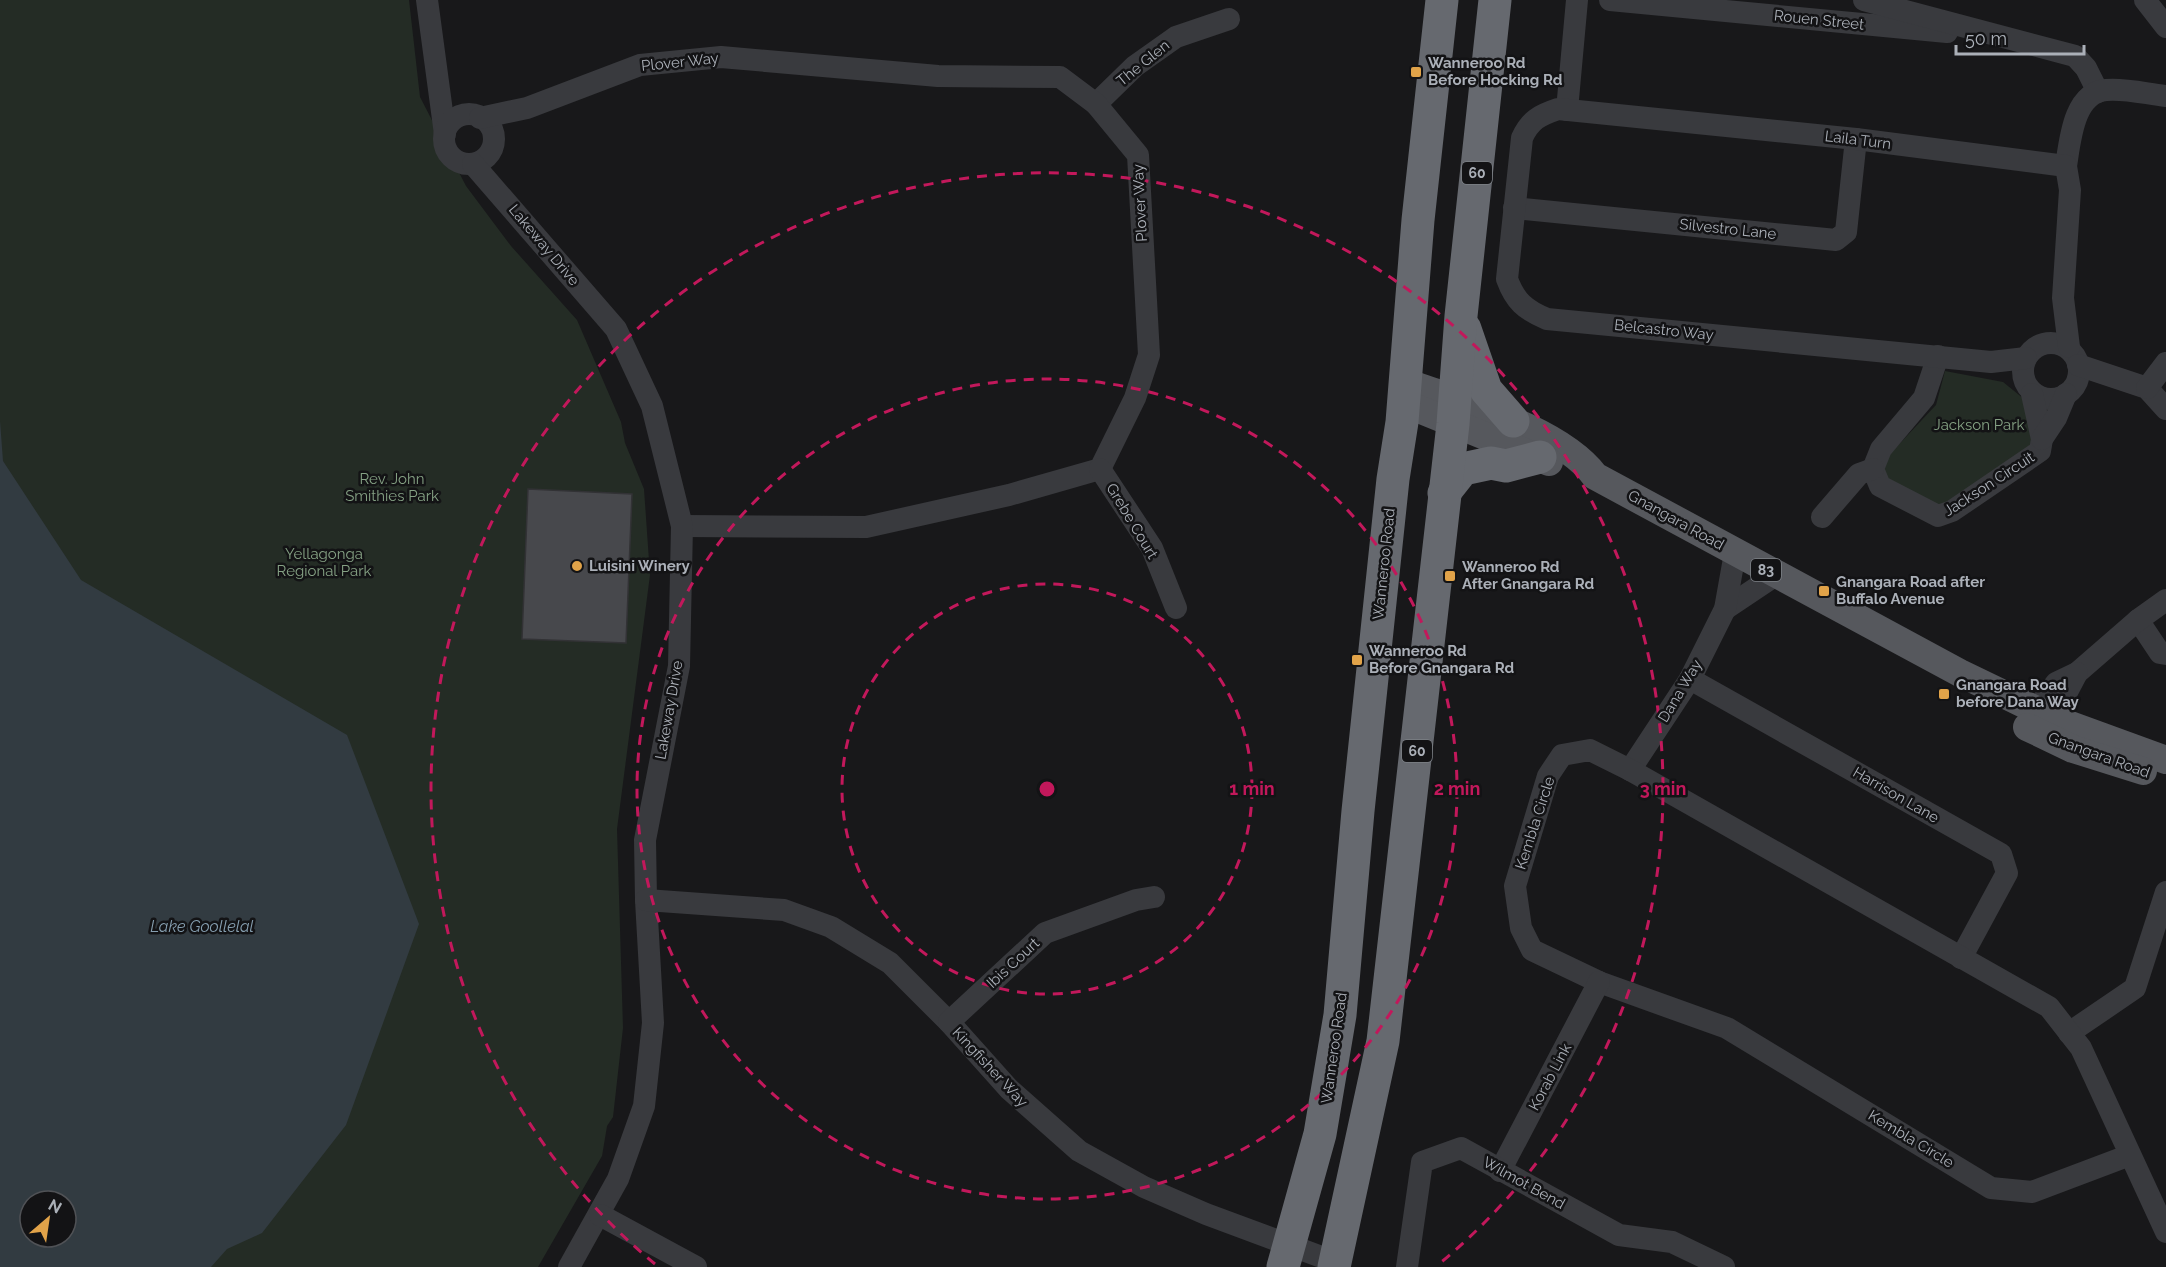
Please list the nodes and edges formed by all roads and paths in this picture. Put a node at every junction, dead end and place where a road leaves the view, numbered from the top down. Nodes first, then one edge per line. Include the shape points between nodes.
1 (427, 0) edge
2 (1442, 0) edge
3 (1495, 0) edge
4 (1577, 0) edge
5 (1610, 0) edge
6 (1864, 0) edge
7 (2145, 0) edge
8 (1229, 19) dead end
9 (1951, 24) junction
10 (2166, 27) edge
11 (439, 72) junction
12 (2098, 92) junction
13 (2166, 96) edge
14 (1096, 104) junction
15 (526, 108) junction
16 (1567, 110) junction
17 (475, 116) junction
18 (1526, 129) joint
19 (445, 134) junction
20 (1856, 139) junction
21 (486, 153) junction
22 (2066, 166) junction
23 (1514, 208) junction
24 (2063, 297) junction
25 (1461, 316) junction
26 (1938, 356) junction
27 (2166, 363) edge
28 (2031, 368) junction
29 (2072, 373) junction
30 (2147, 388) junction
31 (1405, 393) junction
32 (2166, 409) edge
33 (1454, 412) junction
34 (1513, 421) junction
35 (2042, 439) junction
36 (1540, 457) junction
37 (1100, 469) junction
38 (1873, 469) junction
39 (1595, 476) junction
40 (1444, 493) junction
41 (1822, 517) dead end
42 (682, 526) junction
43 (1735, 553) junction
44 (1776, 575) junction
45 (2166, 600) edge
46 (1176, 608) dead end
47 (1725, 609) junction
48 (2138, 620) junction
49 (2166, 654) edge
50 (1690, 679) junction
51 (2044, 725) junction
52 (2166, 760) edge
53 (1630, 770) junction
54 (2166, 779) edge
55 (2166, 892) edge
56 (1154, 897) dead end
57 (646, 900) junction
58 (1961, 958) junction
59 (1599, 982) junction
60 (949, 1022) junction
61 (2069, 1033) junction
62 (2130, 1155) junction
63 (1500, 1171) junction
64 (600, 1215) junction
65 (2166, 1232) edge
66 (1287, 1256) edge
67 (1334, 1264) edge
68 (569, 1267) edge
69 (696, 1267) edge
70 (1407, 1267) edge
71 (1724, 1267) edge

1 - 11 street
2 - 31 highway, Wanneroo Road via 1418,220
3 - 25 highway, 60
4 - 16 street
5 - 9 street, Rouen Street via 1947,32
6 - 9 street
7 - 10 street
8 - 14 street, The Glen via 1176,37 1135,66
9 - 12 street via 2075,56
11 - 17 street
11 - 19 street
12 - 13 street
12 - 22 street via 2081,107
14 - 15 street, Plover Way via 1060,77 938,76 721,57 640,65
14 - 37 street, Plover Way via 1138,155 1149,355 1135,398
15 - 17 street, Plover Way
15 - 21 street, Plover Way
16 - 18 street, Laila Turn via 1537,116
16 - 20 street, Laila Turn
17 - 19 street via 454,120
17 - 21 street via 490,126
18 - 23 street, Belcastro Way
19 - 21 street via 444,143 452,157 462,163
20 - 22 street, Laila Turn
20 - 23 street, Silvestro Lane via 1846,232 1836,240
21 - 42 street, Lakeway Drive via 497,189 616,329 652,406
22 - 24 street via 2070,190
23 - 26 street, Belcastro Way via 1507,279 1513,296 1527,311 1547,318
24 - 28 street
24 - 29 street
25 - 33 highway, 60
25 - 34 highway, 83 via 1486,390
26 - 28 street, Belcastro Way
26 - 38 street via 1924,398 1881,449
27 - 30 street
28 - 29 street via 2051,343
28 - 29 street via 2049,399
28 - 35 street, Jackson Circuit
29 - 30 street
29 - 35 street, Jackson Circuit via 2056,418
30 - 32 street
31 - 33 main road, Gnangara Road / 83
31 - 66 highway, Wanneroo Road via 1360,787 1340,1015 1320,1134
33 - 34 main road, Gnangara Road / 83
33 - 36 main road, Gnangara Road / 83
33 - 40 highway, 60
34 - 39 main road, Gnangara Road / 83 via 1582,459
35 - 38 street, Jackson Circuit via 2040,451 1952,511 1938,516 1880,486
36 - 39 main road, Gnangara Road / 83 via 1578,477
36 - 40 highway via 1506,466 1491,463 1463,468
37 - 42 street via 1009,495 866,527
37 - 46 street, Grebe Court via 1152,548
38 - 41 street via 1859,474
39 - 43 main road, Gnangara Road / 83
40 - 67 highway, 60 via 1383,1041
42 - 57 street, Lakeway Drive via 679,666 645,840
43 - 44 main road, Gnangara Road / 83
43 - 47 street, Dana Way
44 - 47 street, Dana Way
44 - 51 main road, Gnangara Road / 83 via 1898,638
45 - 48 street
47 - 50 street, Dana Way
48 - 49 street via 2160,653
48 - 51 street via 2077,673 2056,683
50 - 53 street, Dana Way
50 - 58 street, Harrison Lane via 2001,854 2007,873
51 - 52 main road, Gnangara Road / 83
51 - 54 main road, Gnangara Road / 83 via 2073,749
53 - 58 street, Kembla Circle
53 - 59 street, Kembla Circle via 1590,750 1562,755 1548,776 1515,886 1521,928 1532,950
55 - 61 street via 2135,988
56 - 60 street, Ibis Court via 1045,933
57 - 60 street, Kingfisher Way via 784,910 831,927 890,963
57 - 64 street, Lakeway Drive via 653,1023 645,1106
58 - 61 street, Kembla Circle via 2049,1007
59 - 62 street, Kembla Circle via 1728,1028 1991,1188 2032,1192
59 - 63 street, Korab Link
60 - 66 street, Kingfisher Way via 1009,1089 1079,1151
61 - 62 street, Kembla Circle via 2081,1048
62 - 65 street, Kembla Circle
63 - 70 street, Wilmot Bend via 1461,1148 1422,1162
63 - 71 street, Wilmot Bend via 1619,1235 1672,1242
64 - 68 street, Lakeway Drive
64 - 69 street
66 - 67 street, Kingfisher Way

